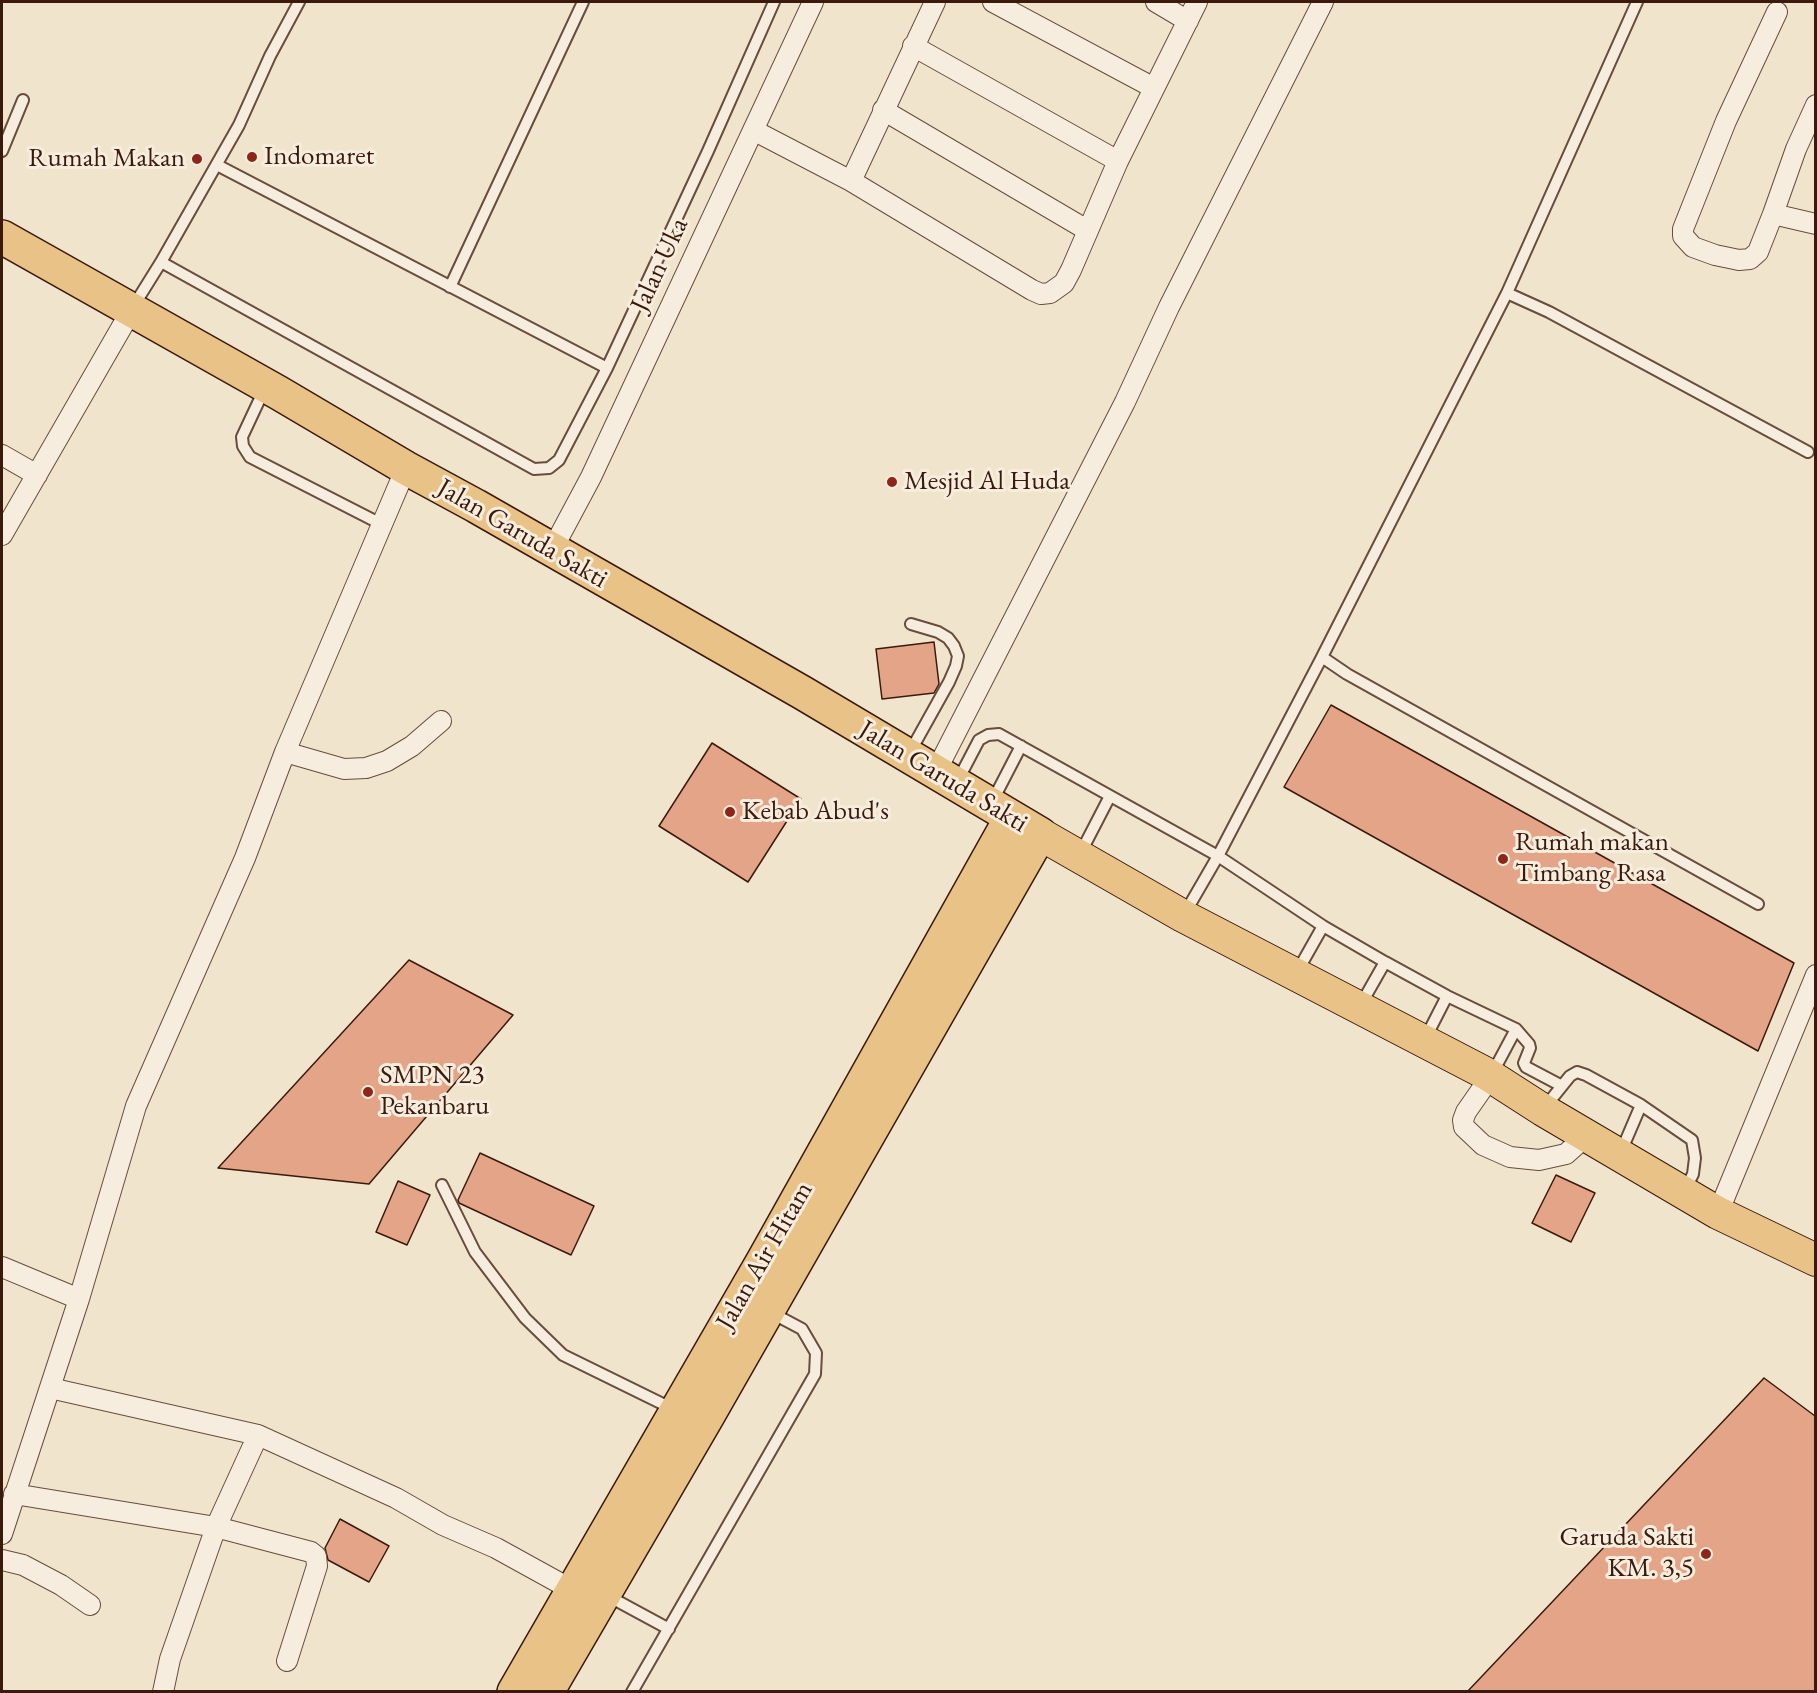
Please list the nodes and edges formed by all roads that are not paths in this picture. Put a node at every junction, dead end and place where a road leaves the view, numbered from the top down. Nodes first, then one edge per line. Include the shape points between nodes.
1 (299, 2) edge
2 (583, 2) edge
3 (774, 2) edge
4 (813, 2) edge
5 (935, 2) edge
6 (993, 2) edge
7 (1155, 2) edge
8 (1197, 2) edge
9 (1323, 2) edge
10 (1637, 2) edge
11 (1777, 12) dead end
12 (1188, 21) junction
13 (913, 46) junction
14 (1154, 88) junction
15 (22, 100) dead end
16 (1815, 105) edge
17 (884, 110) junction
18 (753, 129) junction
19 (1796, 149) junction
20 (2, 151) edge
21 (1815, 153) edge
22 (1118, 161) junction
23 (217, 165) junction
24 (851, 181) junction
25 (1773, 214) junction
26 (1815, 224) edge
27 (1087, 231) junction
28 (2, 237) edge
29 (161, 262) junction
30 (450, 287) junction
31 (1507, 293) junction
32 (131, 311) junction
33 (607, 368) junction
34 (266, 386) junction
35 (1808, 452) dead end
36 (2, 455) edge
37 (406, 468) junction
38 (37, 475) junction
39 (381, 524) junction
40 (2, 535) edge
41 (552, 550) junction
42 (911, 624) dead end
43 (1322, 657) junction
44 (441, 721) dead end
45 (1021, 747) junction
46 (285, 752) junction
47 (933, 771) junction
48 (1110, 796) junction
49 (1000, 811) junction
50 (1040, 834) junction
51 (1079, 856) junction
52 (1218, 856) junction
53 (1758, 904) dead end
54 (1183, 916) junction
55 (1323, 926) junction
56 (1385, 962) junction
57 (1295, 975) junction
58 (1815, 975) edge
59 (1447, 996) junction
60 (1359, 1009) junction
61 (1516, 1029) junction
62 (1424, 1042) junction
63 (1491, 1076) junction
64 (1552, 1098) junction
65 (1641, 1105) junction
66 (1586, 1136) junction
67 (1620, 1155) junction
68 (442, 1185) dead end
69 (1684, 1192) junction
70 (1718, 1213) junction
71 (1813, 1253) edge
72 (2, 1266) edge
73 (79, 1299) junction
74 (767, 1311) junction
75 (50, 1388) junction
76 (675, 1410) junction
77 (258, 1436) junction
78 (14, 1494) junction
79 (216, 1527) junction
80 (2, 1534) edge
81 (2, 1560) edge
82 (589, 1592) junction
83 (90, 1605) dead end
84 (669, 1629) junction
85 (287, 1661) dead end
86 (163, 1692) edge
87 (514, 1692) edge
88 (547, 1692) edge
89 (632, 1692) edge

1 - 23 lane
2 - 30 lane
3 - 33 lane
4 - 18 street, Jalan Uka
5 - 13 street
6 - 14 street
7 - 12 street
8 - 12 street
9 - 47 street via 1125,402
10 - 31 lane
11 - 25 street via 1726,121 1683,236 1694,247 1715,255 1750,259 1758,252
12 - 14 street
13 - 17 street
13 - 22 street
14 - 22 street
15 - 20 lane
16 - 19 street
17 - 24 street
17 - 27 street
18 - 24 street
18 - 41 street, Jalan Uka via 591,477
19 - 21 street
19 - 25 street
22 - 27 street
23 - 29 lane
23 - 30 lane
24 - 27 street via 1041,294 1064,283
25 - 26 street
28 - 32 highway, Jalan Garuda Sakti
29 - 32 lane
29 - 33 lane via 534,469 549,468 559,460
30 - 33 lane
31 - 35 lane
31 - 43 lane
32 - 34 highway, Jalan Garuda Sakti
32 - 38 street
34 - 37 highway, Jalan Garuda Sakti
34 - 39 lane via 242,437 250,457
36 - 38 street
37 - 39 street
37 - 41 highway, Jalan Garuda Sakti
38 - 40 street
39 - 46 street
41 - 47 highway, Jalan Garuda Sakti
42 - 47 lane via 948,638 958,656 949,682
43 - 52 lane
43 - 53 lane
44 - 46 street via 412,746 366,768 344,769
45 - 47 lane via 999,734 988,735
45 - 48 lane
45 - 49 lane
46 - 73 street via 246,858 136,1106
47 - 49 highway, Jalan Garuda Sakti
48 - 51 lane
48 - 52 lane
49 - 50 highway, Jalan Garuda Sakti
49 - 76 highway, Jalan Air Hitam via 763,1261
50 - 51 main road
50 - 74 highway, Jalan Air Hitam
51 - 54 main road
52 - 54 lane
52 - 55 lane
54 - 57 main road
55 - 56 lane
55 - 57 lane
56 - 59 lane
56 - 60 lane
57 - 60 main road
58 - 70 street
59 - 61 lane
59 - 62 lane
60 - 62 main road
61 - 63 lane
61 - 64 lane via 1530,1048 1524,1064
62 - 63 main road
63 - 64 main road
63 - 66 street via 1463,1120 1464,1127 1483,1144 1510,1157 1539,1160 1566,1154
64 - 65 lane via 1576,1072
64 - 66 main road
65 - 67 lane
65 - 69 lane via 1692,1140 1693,1174
66 - 67 main road
67 - 69 main road
68 - 76 lane via 475,1252 525,1318 563,1355
69 - 70 main road
70 - 71 main road
72 - 73 street
73 - 75 street
74 - 82 highway, Jalan Air Hitam
74 - 84 lane via 802,1329 816,1353 815,1374
75 - 77 street
75 - 78 street
76 - 82 highway, Jalan Air Hitam
77 - 79 street
77 - 82 street
78 - 79 street
78 - 80 street
79 - 85 street via 316,1556 317,1566
79 - 86 street via 170,1659
81 - 83 street via 22,1566
82 - 84 lane
82 - 87 highway, Jalan Air Hitam
82 - 88 highway, Jalan Air Hitam
84 - 89 lane

